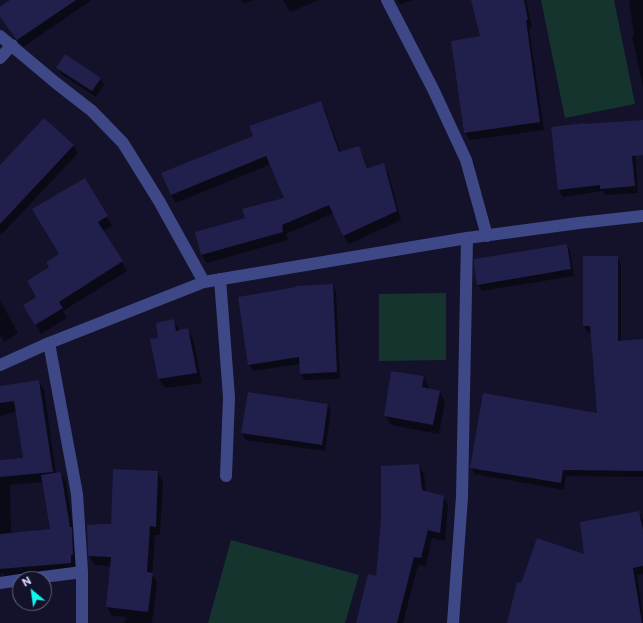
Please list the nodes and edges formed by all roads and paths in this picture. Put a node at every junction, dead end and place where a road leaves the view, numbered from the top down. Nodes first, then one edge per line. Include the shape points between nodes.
1 (387, 0) edge
2 (0, 36) edge
3 (12, 45) junction
4 (0, 58) edge
5 (643, 216) edge
6 (487, 236) junction
7 (467, 238) junction
8 (220, 279) junction
9 (204, 282) junction
10 (49, 343) junction
11 (0, 365) edge
12 (226, 476) dead end
13 (82, 572) junction
14 (52, 576) edge
15 (12, 581) edge
16 (0, 582) edge
17 (82, 623) edge
18 (453, 623) edge

1 - 6 street via 466,160
2 - 3 street
3 - 4 street
3 - 9 street via 92,111 123,143
5 - 6 street
6 - 7 street
7 - 8 street
7 - 18 street via 462,496
8 - 9 street
8 - 12 street via 229,397
9 - 10 street
10 - 11 street
10 - 13 street via 77,494
13 - 14 street
13 - 17 street
15 - 16 street

